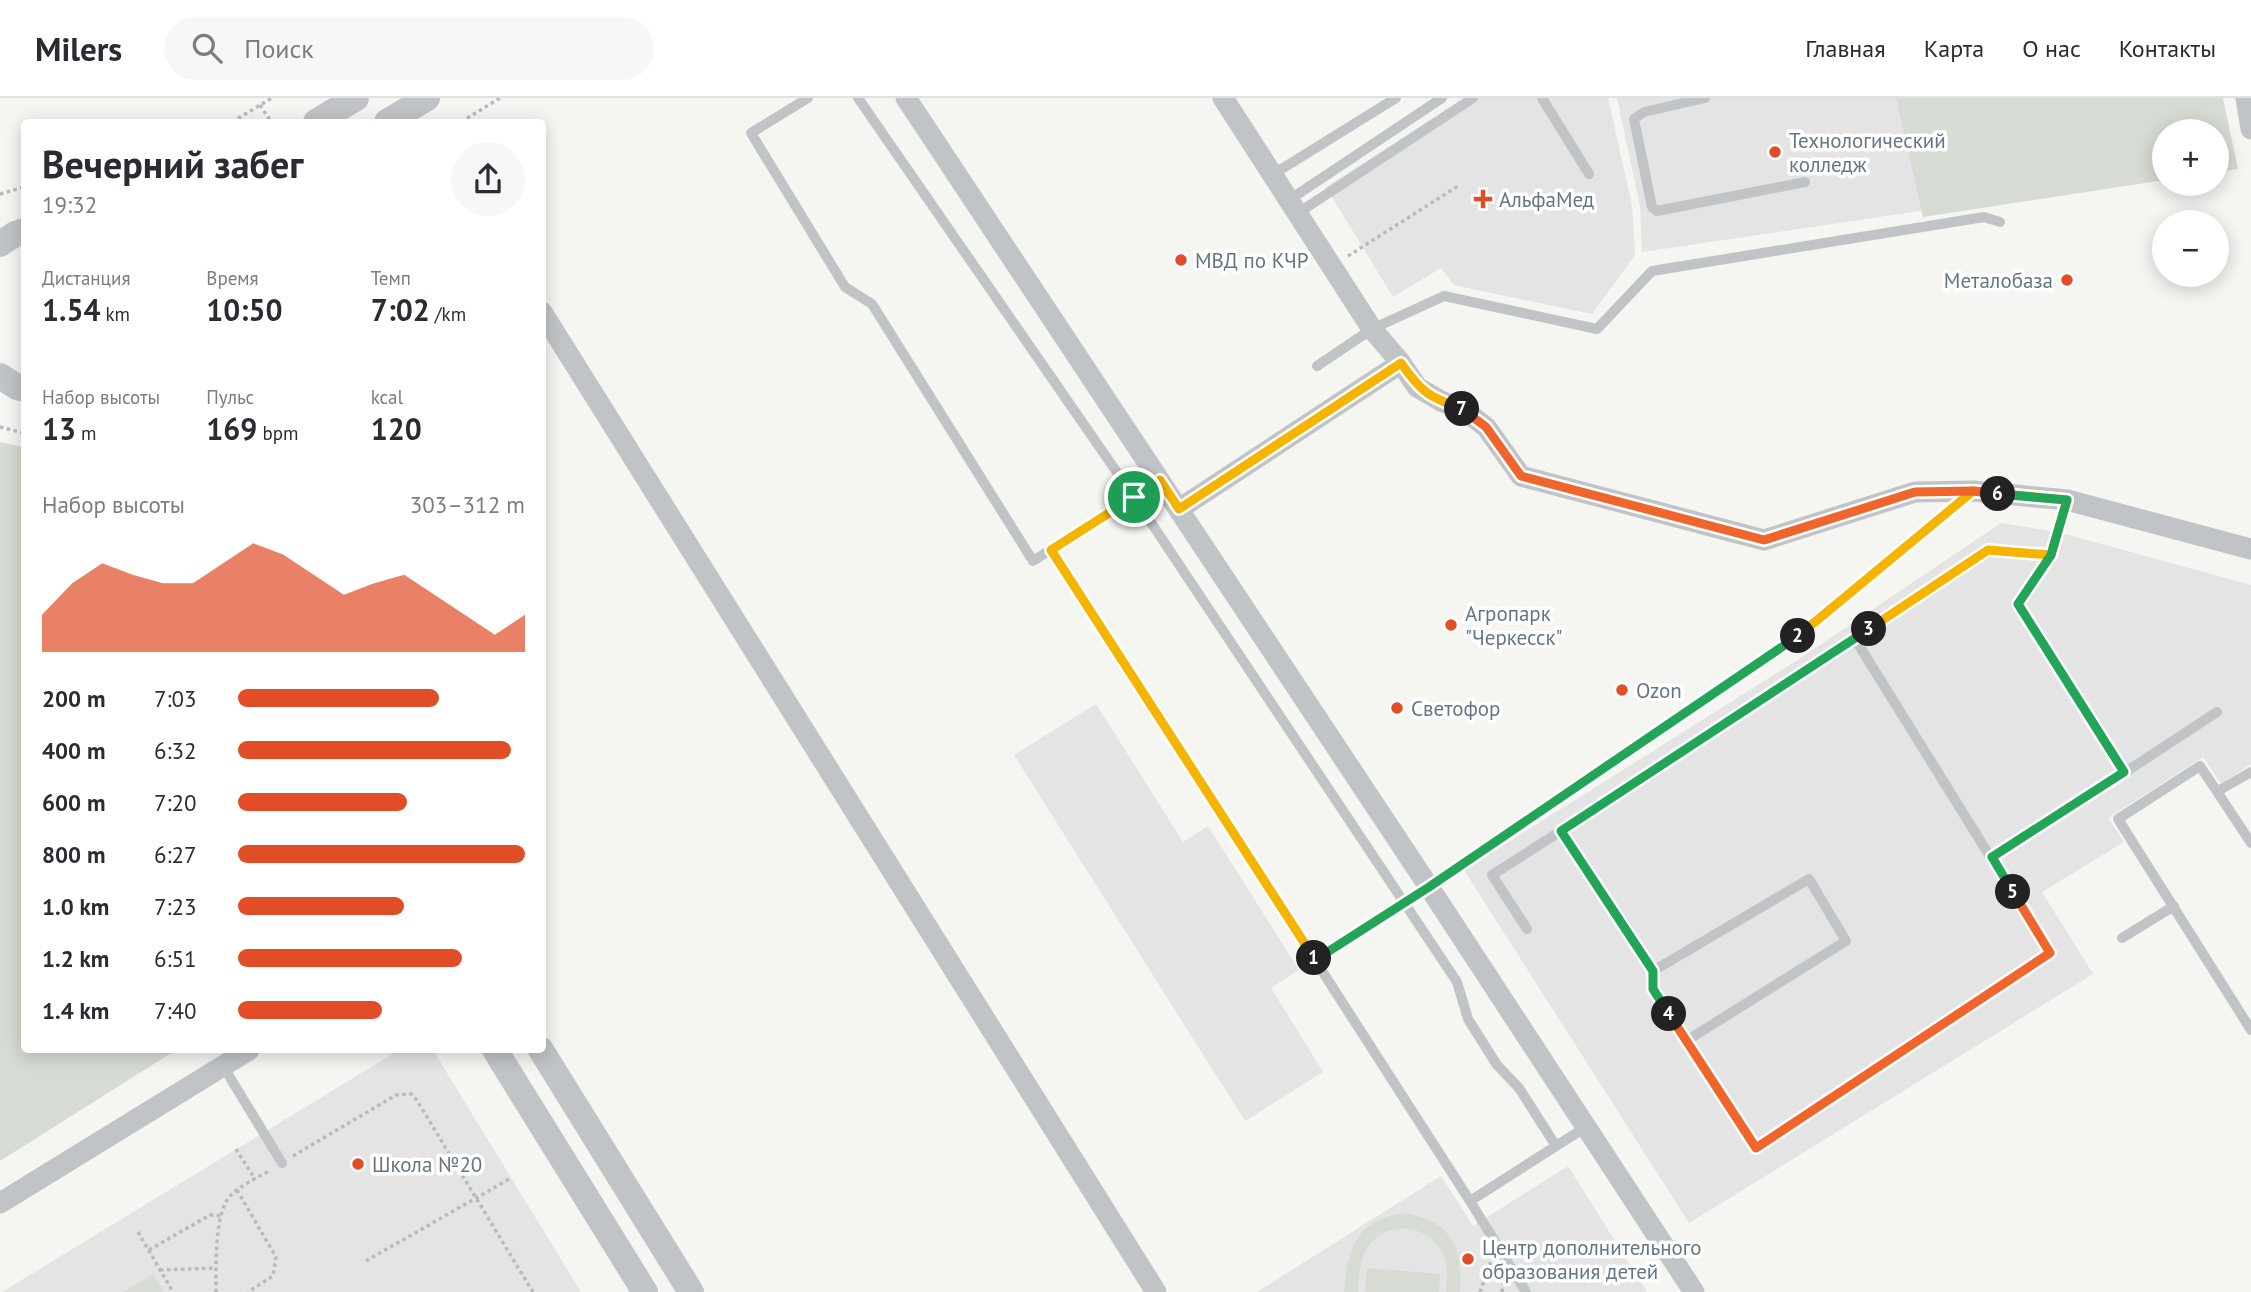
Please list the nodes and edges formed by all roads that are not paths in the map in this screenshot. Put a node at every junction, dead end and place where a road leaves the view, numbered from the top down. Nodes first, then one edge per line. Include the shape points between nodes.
1 (808, 98) edge
2 (858, 98) edge
3 (906, 98) edge
4 (1223, 98) edge
5 (1396, 98) edge
6 (1442, 98) edge
7 (1473, 98) edge
8 (1542, 98) edge
9 (1705, 98) edge
10 (2246, 98) edge
11 (344, 107) edge
12 (421, 109) edge
13 (322, 119) edge
14 (395, 119) edge
15 (2251, 128) edge
16 (1589, 174) dead end
17 (1272, 175) junction
18 (1805, 182) dead end
19 (1293, 207) junction
20 (2000, 222) dead end
21 (21, 232) edge
22 (0, 244) edge
23 (546, 318) edge
24 (1372, 329) junction
25 (1401, 363) junction
26 (1317, 366) dead end
27 (0, 376) edge
28 (21, 387) edge
29 (1160, 480) junction
30 (1973, 491) junction
31 (1134, 497) junction
32 (2067, 500) junction
33 (1179, 509) junction
34 (2251, 549) edge
35 (1051, 550) junction
36 (2051, 555) junction
37 (1855, 639) junction
38 (2217, 712) dead end
39 (2124, 772) junction
40 (2251, 772) edge
41 (2218, 791) junction
42 (1561, 831) junction
43 (2251, 843) edge
44 (1992, 857) junction
45 (1429, 887) junction
46 (1404, 903) junction
47 (2174, 906) junction
48 (1527, 929) dead end
49 (2122, 938) dead end
50 (1315, 960) junction
51 (1653, 971) junction
52 (2251, 1030) edge
53 (1686, 1041) junction
54 (244, 1053) edge
55 (497, 1053) edge
56 (543, 1053) edge
57 (223, 1066) junction
58 (1586, 1127) junction
59 (1556, 1146) junction
60 (282, 1163) road end
61 (1470, 1201) junction
62 (0, 1203) edge
63 (645, 1292) edge
64 (691, 1292) edge
65 (1156, 1292) edge
66 (1526, 1292) edge
67 (1694, 1292) edge

1 - 35 lane via 751,133 845,287 872,304 1033,561
2 - 31 lane
3 - 29 street
4 - 17 street
5 - 17 lane
6 - 19 lane
7 - 19 lane
8 - 16 lane
9 - 18 lane via 1634,118 1652,207 1662,210
10 - 15 street
11 - 13 street
12 - 14 street
17 - 19 street
19 - 24 street
20 - 24 lane via 1984,217 1652,271 1597,330 1444,296
21 - 22 street
23 - 65 street
24 - 25 street
24 - 26 lane
25 - 30 street via 1418,387 1486,427 1521,476 1764,540 1915,492
25 - 33 street
27 - 28 street
29 - 31 lane
29 - 33 street
30 - 32 street
30 - 45 lane via 1794,640
31 - 35 lane
31 - 46 lane
32 - 34 street
32 - 36 lane
33 - 45 street
35 - 50 lane
36 - 37 lane via 1988,550
36 - 39 lane via 2018,604
37 - 42 lane
37 - 44 lane
38 - 39 lane
39 - 44 lane
40 - 41 lane
41 - 43 lane
41 - 47 lane via 2200,766 2118,819
42 - 48 lane via 1492,875
42 - 51 lane
44 - 53 lane via 2050,953 1756,1148
45 - 46 lane
45 - 58 street
46 - 50 lane
46 - 59 lane via 1457,982 1468,1019
47 - 49 lane
47 - 52 lane
50 - 61 lane
51 - 53 lane via 1653,989
51 - 53 lane via 1809,879 1846,941
54 - 57 street
55 - 63 street
56 - 64 street
57 - 60 lane
57 - 62 street
58 - 59 lane
58 - 67 street
59 - 61 lane
61 - 66 lane

